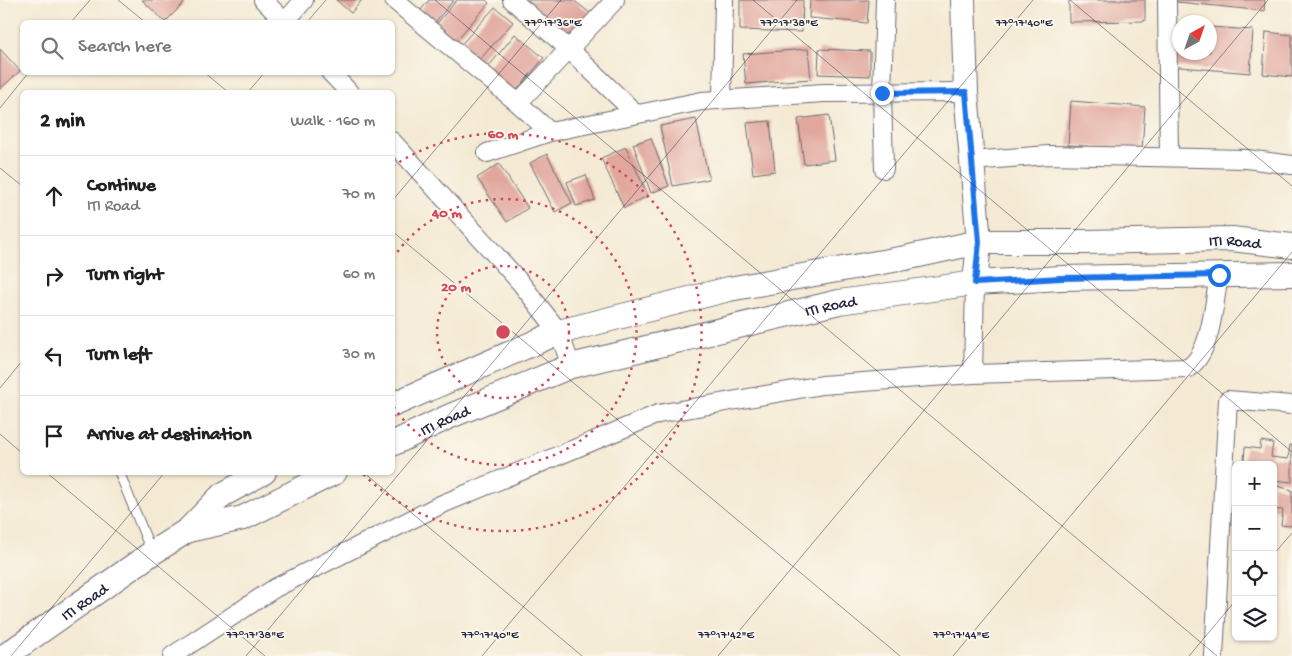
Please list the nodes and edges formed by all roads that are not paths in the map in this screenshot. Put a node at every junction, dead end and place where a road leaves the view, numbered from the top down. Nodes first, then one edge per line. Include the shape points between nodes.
1 (263, 0) edge
2 (304, 0) edge
3 (394, 0) edge
4 (512, 0) edge
5 (615, 0) edge
6 (724, 0) edge
7 (885, 0) edge
8 (963, 0) edge
9 (1167, 0) edge
10 (283, 20) edge
11 (287, 20) edge
12 (569, 49) junction
13 (333, 75) edge
14 (347, 90) edge
15 (966, 92) junction
16 (882, 93) junction
17 (722, 100) junction
18 (518, 103) junction
19 (636, 114) junction
20 (550, 132) junction
21 (395, 144) edge
22 (487, 153) dead end
23 (1169, 157) junction
24 (972, 162) junction
25 (1292, 165) edge
26 (884, 169) dead end
27 (979, 242) junction
28 (1292, 246) edge
29 (1292, 274) edge
30 (1219, 275) junction
31 (975, 283) junction
32 (559, 332) junction
33 (571, 366) junction
34 (973, 374) junction
35 (395, 404) edge
36 (1292, 405) edge
37 (395, 443) edge
38 (120, 475) edge
39 (259, 475) edge
40 (329, 475) edge
41 (188, 530) junction
42 (152, 553) junction
43 (5, 656) edge
44 (172, 656) edge
45 (1214, 656) edge

1 - 10 street
2 - 11 street
3 - 18 street
4 - 12 street
5 - 12 street
6 - 17 street
7 - 16 street
8 - 15 street
9 - 23 street
12 - 18 street
12 - 19 street
13 - 14 street
15 - 16 street
15 - 24 street
16 - 17 street via 824,93
16 - 26 street
17 - 19 street
18 - 20 street
19 - 20 street
20 - 22 street
21 - 32 street via 520,282
23 - 24 street via 1048,156
23 - 25 street via 1247,159
24 - 27 street
27 - 28 street, ITI Road via 1232,239
27 - 31 street
27 - 32 street, ITI Road via 729,289
29 - 30 street, ITI Road
30 - 31 street, ITI Road
30 - 34 street via 1206,343 1194,364 1188,368
31 - 33 street, ITI Road via 839,302
31 - 34 street
32 - 33 street
32 - 35 street, ITI Road
33 - 37 street, ITI Road
34 - 44 street via 822,385 658,414 440,505 275,588
36 - 45 street via 1228,400
38 - 42 lane
39 - 41 street, ITI Road via 222,495
40 - 41 street, ITI Road via 243,518
41 - 42 street, ITI Road
42 - 43 street, ITI Road

